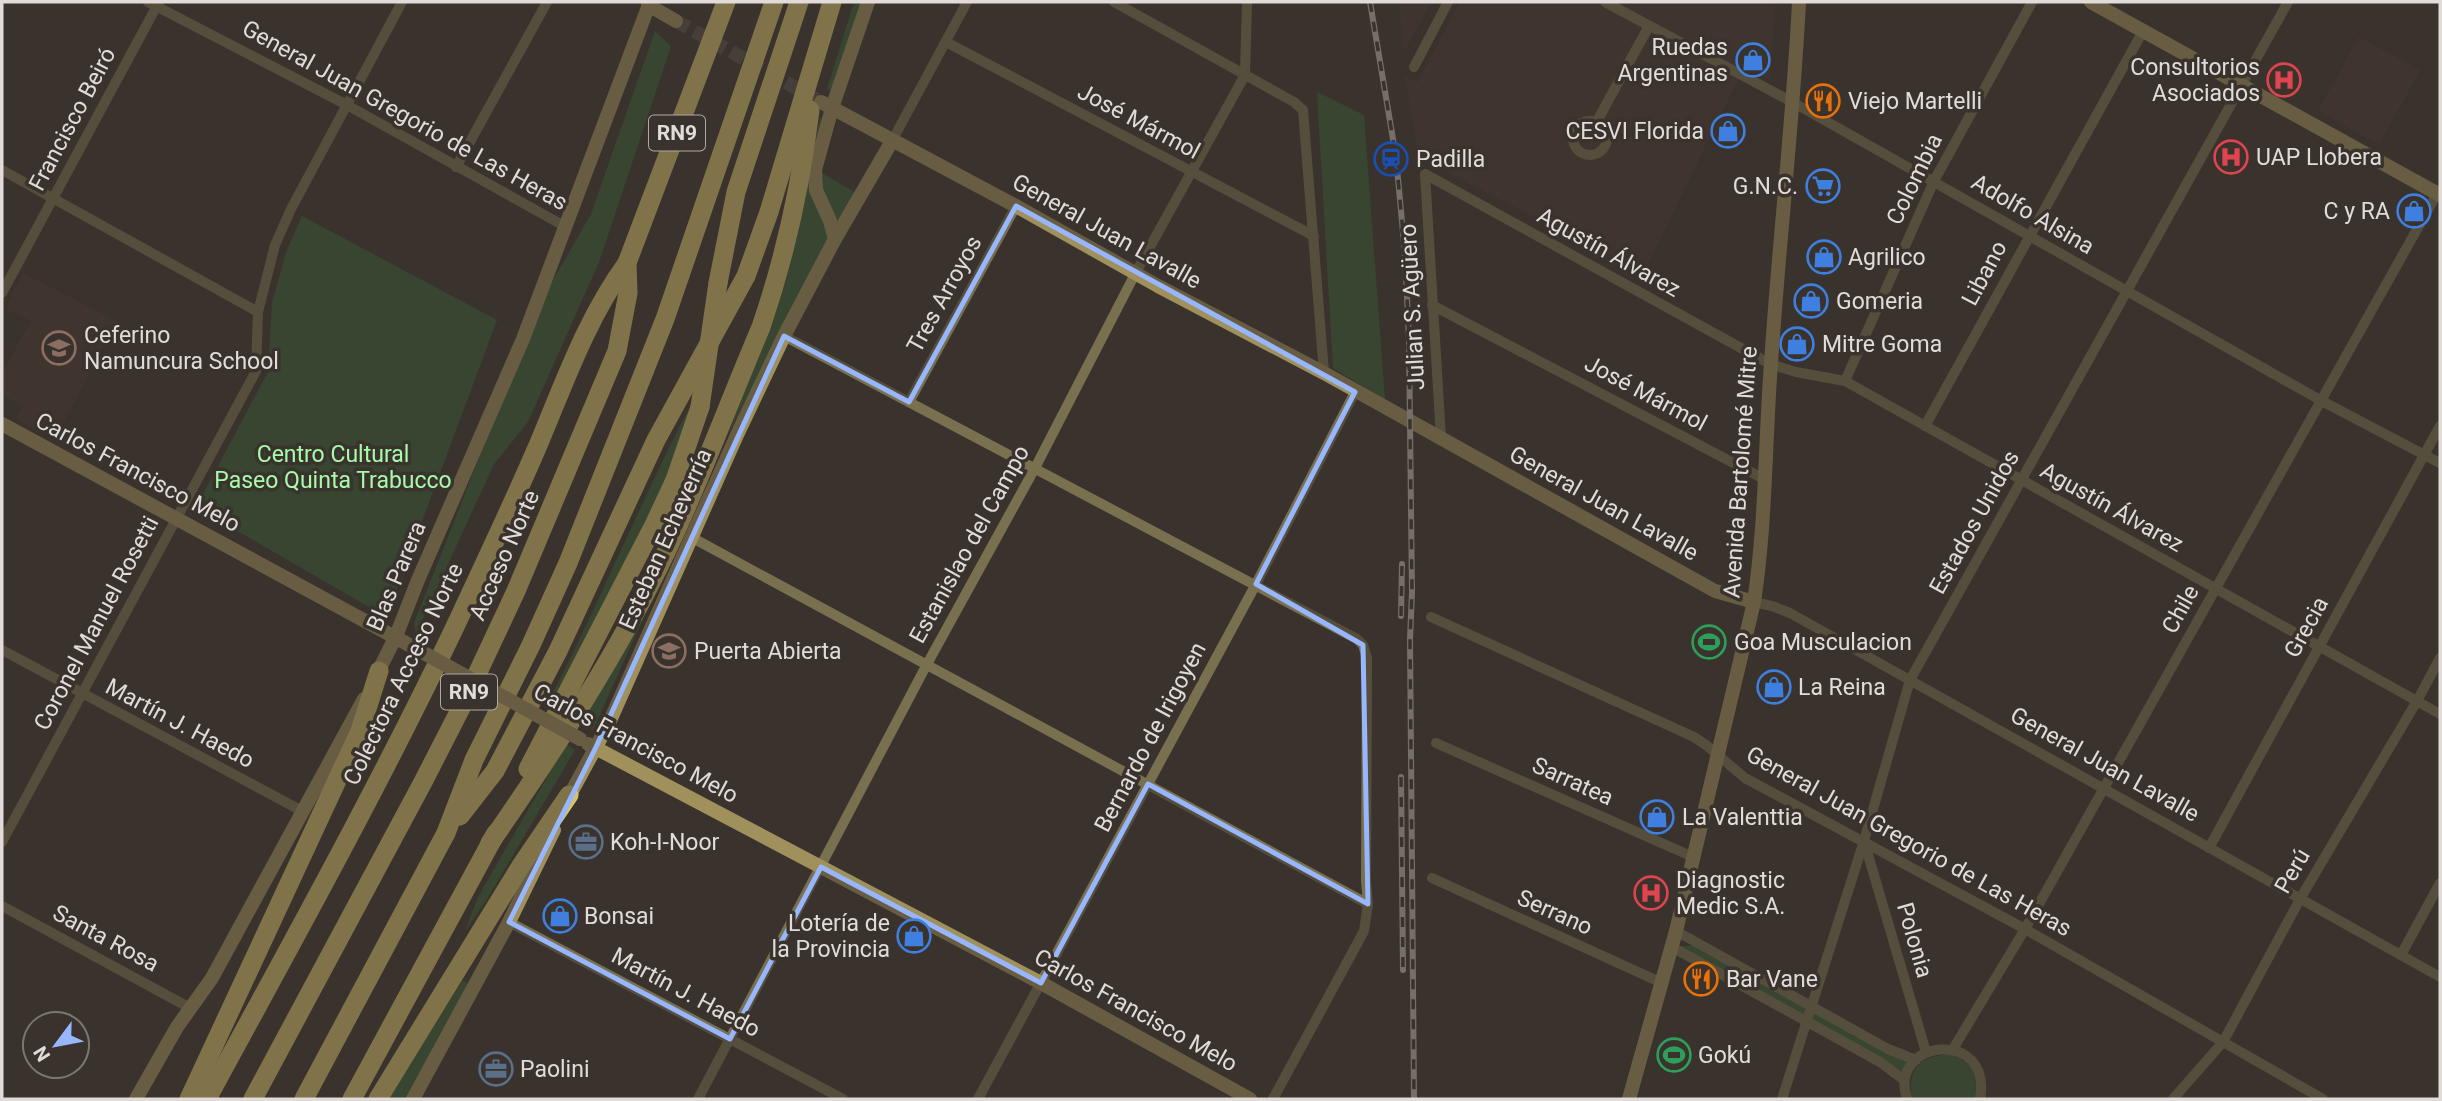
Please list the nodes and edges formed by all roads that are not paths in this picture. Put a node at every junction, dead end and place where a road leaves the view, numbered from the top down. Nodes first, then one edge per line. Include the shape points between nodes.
1 (402, 2) edge
2 (547, 2) edge
3 (726, 2) edge
4 (774, 2) edge
5 (799, 2) edge
6 (832, 2) edge
7 (868, 2) edge
8 (967, 2) edge
9 (1114, 2) edge
10 (1247, 2) edge
11 (1448, 2) edge
12 (1605, 2) edge
13 (1799, 2) edge
14 (2032, 2) edge
15 (2091, 2) edge
16 (2288, 2) edge
17 (155, 3) edge
18 (647, 3) edge
19 (676, 21) tunnel mouth
20 (1649, 26) junction
21 (2143, 31) junction
22 (946, 42) junction
23 (816, 57) junction
24 (1414, 67) dead end
25 (1245, 75) junction
26 (2241, 85) junction
27 (1794, 103) junction
28 (347, 105) junction
29 (827, 105) junction
30 (1597, 122) dead end
31 (892, 141) junction
32 (456, 167) junction
33 (2, 170) edge
34 (1191, 172) junction
35 (1424, 174) joint
36 (1934, 181) junction
37 (2439, 192) edge
38 (54, 198) junction
39 (1016, 206) junction
40 (566, 227) junction
41 (1314, 236) junction
42 (2028, 237) junction
43 (835, 239) junction
44 (627, 263) junction
45 (1135, 274) junction
46 (2127, 292) junction
47 (2, 293) edge
48 (1432, 306) junction
49 (258, 312) junction
50 (784, 336) junction
51 (1770, 364) junction
52 (1324, 373) junction
53 (1845, 381) junction
54 (1355, 392) junction
55 (2320, 400) junction
56 (909, 402) junction
57 (2, 424) edge
58 (1925, 426) junction
59 (2440, 426) edge
60 (1441, 438) junction
61 (2425, 455) junction
62 (2440, 463) edge
63 (1035, 468) junction
64 (1766, 480) junction
65 (2022, 480) junction
66 (177, 518) junction
67 (691, 537) junction
68 (1256, 584) junction
69 (2215, 589) junction
70 (1754, 602) junction
71 (1431, 617) dead end
72 (396, 636) junction
73 (2319, 647) junction
74 (2, 650) edge
75 (2440, 658) edge
76 (926, 666) junction
77 (379, 671) junction
78 (1910, 680) junction
79 (82, 694) junction
80 (2417, 701) junction
81 (2440, 714) edge
82 (1436, 743) dead end
83 (596, 747) junction
84 (1718, 755) junction
85 (1148, 784) junction
86 (2103, 789) junction
87 (569, 795) junction
88 (302, 811) junction
89 (446, 833) junction
90 (1864, 841) junction
91 (2, 842) edge
92 (490, 844) junction
93 (2209, 848) junction
94 (1693, 857) junction
95 (821, 867) junction
96 (1432, 878) dead end
97 (2440, 883) edge
98 (2300, 899) junction
99 (1368, 904) junction
100 (2, 906) edge
101 (509, 922) junction
102 (2025, 929) junction
103 (1676, 931) junction
104 (1672, 947) junction
105 (2401, 956) junction
106 (2440, 977) edge
107 (1041, 983) junction
108 (1662, 983) junction
109 (1811, 1006) junction
110 (190, 1008) junction
111 (1806, 1021) junction
112 (730, 1039) junction
113 (2223, 1042) junction
114 (1953, 1049) junction
115 (1926, 1052) junction
116 (1916, 1060) junction
117 (1905, 1080) junction
118 (136, 1099) edge
119 (189, 1099) edge
120 (207, 1099) edge
121 (253, 1099) edge
122 (304, 1099) edge
123 (352, 1099) edge
124 (378, 1099) edge
125 (413, 1099) edge
126 (698, 1099) edge
127 (843, 1099) edge
128 (978, 1099) edge
129 (1250, 1099) edge
130 (1273, 1099) edge
131 (1629, 1099) edge
132 (1782, 1099) edge
133 (1906, 1099) edge
134 (1981, 1099) edge
135 (2173, 1099) edge
136 (2323, 1099) edge

1 - 28 street, Coronel Manuel Rosetti
2 - 32 street
3 - 44 highway, Acceso Norte / RN9
4 - 89 highway, RN9 via 665,319 611,460 531,645 474,760
5 - 92 highway, bridge via 736,192 700,407 675,480
6 - 23 highway
7 - 29 street
8 - 22 street, Esteban Echeverría
9 - 25 street
10 - 25 street, Estanislao del Campo
11 - 24 street
12 - 20 street, Adolfo Alsina
13 - 27 street, Avenida Bartolomé Mitre
14 - 36 street, Colombia
15 - 21 street
16 - 26 street, Estados Unidos
17 - 28 street, General Juan Gregorio de Las Heras
17 - 38 street, Francisco Beiró
18 - 19 street
18 - 40 street, Blas Parera
20 - 27 street, Adolfo Alsina
20 - 30 street
21 - 26 street
21 - 42 street, Libano
22 - 31 street, Esteban Echeverría
22 - 34 street, José Mármol
23 - 89 highway via 746,276 656,440 558,651 495,771
23 - 92 highway via 801,173 781,265 756,340 668,548 545,764
25 - 34 street, Estanislao del Campo
25 - 41 street via 1303,110
26 - 37 street
26 - 46 street, Estados Unidos
27 - 36 street, Adolfo Alsina
27 - 51 street, Avenida Bartolomé Mitre
28 - 32 street, General Juan Gregorio de Las Heras
28 - 49 street, Coronel Manuel Rosetti via 275,245
29 - 31 street, General Juan Lavalle
29 - 43 street via 814,180
31 - 39 street, General Juan Lavalle
31 - 43 street, Esteban Echeverría
32 - 40 street, General Juan Gregorio de Las Heras
33 - 38 street
34 - 41 street, José Mármol
34 - 45 street, Estanislao del Campo
35 - 48 street, Julian S. Agüero
35 - 51 street, Agustín Álvarez
36 - 42 street, Adolfo Alsina
36 - 53 street, Colombia
37 - 55 street, Chile
38 - 47 street, Francisco Beiró
38 - 49 street
39 - 45 street, General Juan Lavalle
39 - 56 street, Tres Arroyos
40 - 72 street, Blas Parera
41 - 52 street
42 - 46 street, Adolfo Alsina
42 - 58 street, Libano
43 - 50 street, Esteban Echeverría
44 - 120 highway, Colectora Acceso Norte via 584,335 453,630 370,799
44 - 121 highway, Acceso Norte / RN9 via 628,293 617,351 516,591 424,782
45 - 52 street, General Juan Lavalle
45 - 63 street, Estanislao del Campo
46 - 55 street, Adolfo Alsina
46 - 65 street, Estados Unidos
48 - 60 street, Julian S. Agüero
48 - 64 street, José Mármol
49 - 66 street, Coronel Manuel Rosetti via 256,371
50 - 56 street
50 - 67 street, Esteban Echeverría
51 - 53 street, Agustín Álvarez
51 - 64 street, Avenida Bartolomé Mitre
52 - 54 street, General Juan Lavalle
53 - 58 street, Agustín Álvarez
54 - 60 street, General Juan Lavalle
54 - 68 street, Bernardo de Irigoyen
55 - 61 street, Adolfo Alsina
55 - 69 street, Chile
56 - 63 street
57 - 66 street, Carlos Francisco Melo
58 - 65 street, Agustín Álvarez
59 - 61 street, Grecia
60 - 70 street, General Juan Lavalle via 1715,591
61 - 62 street, Adolfo Alsina
61 - 73 street, Grecia
63 - 68 street
63 - 76 street, Estanislao del Campo
64 - 70 street, Avenida Bartolomé Mitre
65 - 69 street, Agustín Álvarez
65 - 78 street, Estados Unidos
66 - 72 street, Carlos Francisco Melo
66 - 79 street, Coronel Manuel Rosetti
67 - 76 street
67 - 83 street, Esteban Echeverría
68 - 85 street, Bernardo de Irigoyen
68 - 99 street via 1363,645 1367,658
69 - 73 street, Agustín Álvarez
69 - 86 street, Chile
70 - 78 street, General Juan Lavalle via 1790,613
70 - 84 street, Avenida Bartolomé Mitre
71 - 84 street, General Juan Gregorio de Las Heras via 1694,737
72 - 77 street, Blas Parera
72 - 83 street, Carlos Francisco Melo, bridge
73 - 80 street, Agustín Álvarez
73 - 93 street, Grecia
74 - 79 street, Martín J. Haedo
75 - 80 street, Perú
76 - 85 street
76 - 95 street, Estanislao del Campo
77 - 88 street, Blas Parera
77 - 119 highway via 360,731
78 - 86 street, General Juan Lavalle
78 - 90 street, Estados Unidos
79 - 88 street, Martín J. Haedo
79 - 91 street, Coronel Manuel Rosetti
80 - 81 street, Agustín Álvarez
80 - 98 street, Perú
82 - 94 street, Sarratea
83 - 87 street, Esteban Echeverría
83 - 95 street, Carlos Francisco Melo
84 - 90 street, General Juan Gregorio de Las Heras via 1745,778
84 - 94 street, Avenida Bartolomé Mitre
85 - 99 street
85 - 107 street, Bernardo de Irigoyen
86 - 93 street, General Juan Lavalle
86 - 102 street, Chile
87 - 101 street, Esteban Echeverría
87 - 124 highway
88 - 110 street, Blas Parera via 212,978
89 - 122 highway, RN9
90 - 102 street, General Juan Gregorio de Las Heras
90 - 109 street, Estados Unidos
90 - 115 street, Polonia
92 - 123 highway
93 - 98 street, General Juan Lavalle
94 - 103 street, Avenida Bartolomé Mitre
95 - 107 street, Carlos Francisco Melo
95 - 112 street, Estanislao del Campo
96 - 108 street, Serrano
97 - 105 street
98 - 105 street, General Juan Lavalle
98 - 113 street, Perú
99 - 130 street via 1364,931
100 - 110 street, Santa Rosa
101 - 112 street, Martín J. Haedo
101 - 125 street, Esteban Echeverría
102 - 113 street, General Juan Gregorio de Las Heras
102 - 114 street, Chile
103 - 104 street, Avenida Bartolomé Mitre
103 - 109 street
104 - 108 street, Avenida Bartolomé Mitre
104 - 111 street
105 - 106 street, General Juan Lavalle
107 - 128 street, Bernardo de Irigoyen
107 - 129 street, Carlos Francisco Melo
108 - 131 street, Avenida Bartolomé Mitre
109 - 111 street, Estados Unidos
109 - 116 street
110 - 118 street, Blas Parera
111 - 117 street
111 - 132 street, Estados Unidos
112 - 126 street, Estanislao del Campo
112 - 127 street, Martín J. Haedo
113 - 135 street, Perú
113 - 136 street, General Juan Gregorio de Las Heras
114 - 115 street
114 - 134 street via 1974,1063 1980,1074
115 - 116 street
116 - 117 street
117 - 133 street

